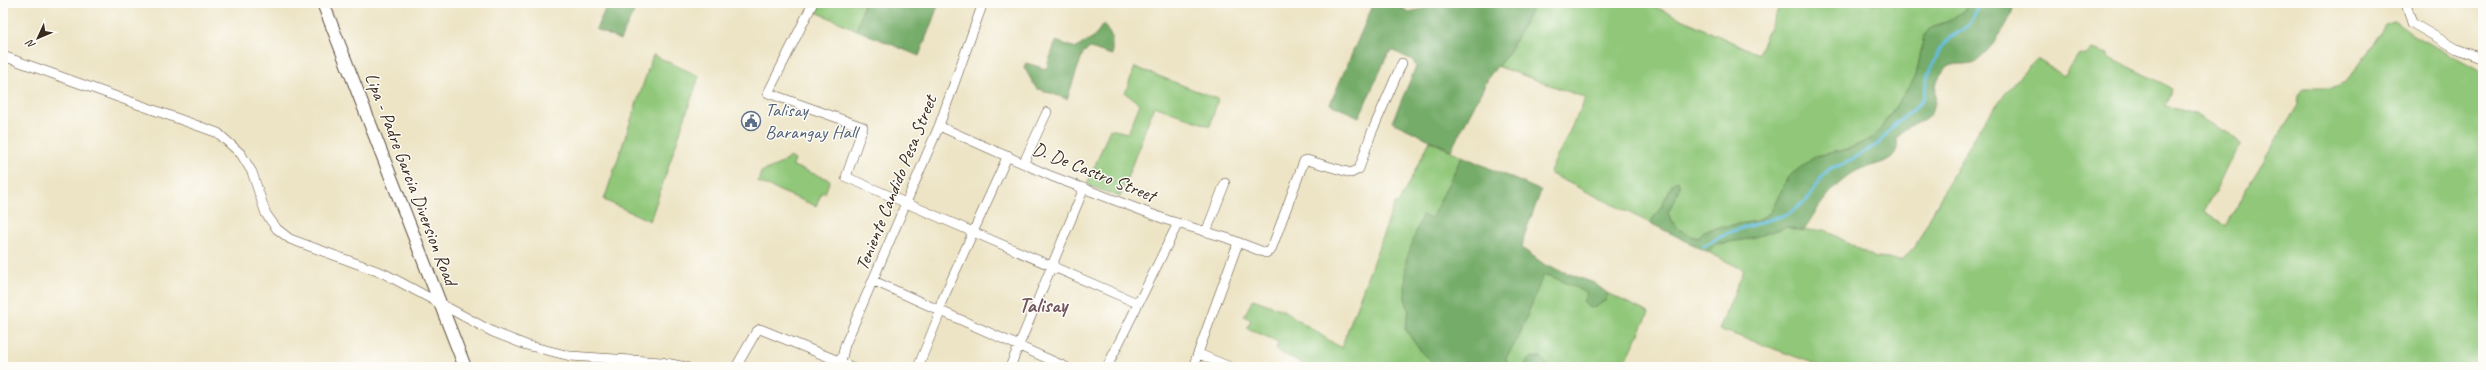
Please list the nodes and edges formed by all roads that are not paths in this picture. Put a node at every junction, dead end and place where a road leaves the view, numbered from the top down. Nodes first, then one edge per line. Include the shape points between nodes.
1 (323, 3) edge
2 (813, 3) edge
3 (983, 3) edge
4 (2406, 3) edge
5 (3, 56) edge
6 (2483, 59) edge
7 (1402, 63) dead end
8 (1047, 112) dead end
9 (939, 126) junction
10 (1008, 155) junction
11 (1024, 162) junction
12 (1225, 183) dead end
13 (1084, 188) junction
14 (906, 202) junction
15 (1178, 223) junction
16 (974, 232) junction
17 (1206, 232) junction
18 (1238, 243) junction
19 (1053, 266) junction
20 (874, 281) junction
21 (439, 301) junction
22 (1137, 303) junction
23 (940, 309) junction
24 (1019, 345) junction
25 (1199, 354) junction
26 (840, 362) junction
27 (465, 367) edge
28 (686, 367) edge
29 (736, 367) edge
30 (852, 367) edge
31 (918, 367) edge
32 (1010, 367) edge
33 (1066, 367) edge
34 (1107, 367) edge
35 (1193, 367) edge
36 (1230, 367) edge

1 - 21 main road, Lipa - Padre Garcia Diversion Road
2 - 14 street via 768,93 862,126 863,131 846,177
3 - 9 street, Teniente Candido Pesa Street
4 - 6 street via 2412,22 2458,49
5 - 21 street via 218,133 234,146 246,162 256,182 266,214 283,235 298,243 385,274
7 - 18 street, D. De Castro Street via 1357,172 1351,173 1304,161 1271,250 1263,253
8 - 11 street
9 - 10 street, D. De Castro Street
9 - 14 street, Teniente Candido Pesa Street
10 - 11 street, D. De Castro Street
10 - 16 street
11 - 13 street, D. De Castro Street
12 - 17 street
13 - 15 street, D. De Castro Street
13 - 19 street
14 - 16 street
14 - 20 street, Teniente Candido Pesa Street
15 - 17 street, D. De Castro Street
15 - 22 street
16 - 19 street
16 - 23 street via 940,302
17 - 18 street, D. De Castro Street
18 - 25 street
19 - 22 street
19 - 24 street
20 - 23 street
20 - 26 street, Teniente Candido Pesa Street
21 - 27 main road, Lipa - Padre Garcia Diversion Road
21 - 28 street via 493,332 526,345 570,356 660,362
22 - 34 street
23 - 24 street
23 - 31 street
24 - 32 street
24 - 33 street
25 - 35 street
25 - 36 street
26 - 29 street via 760,329
26 - 30 street

